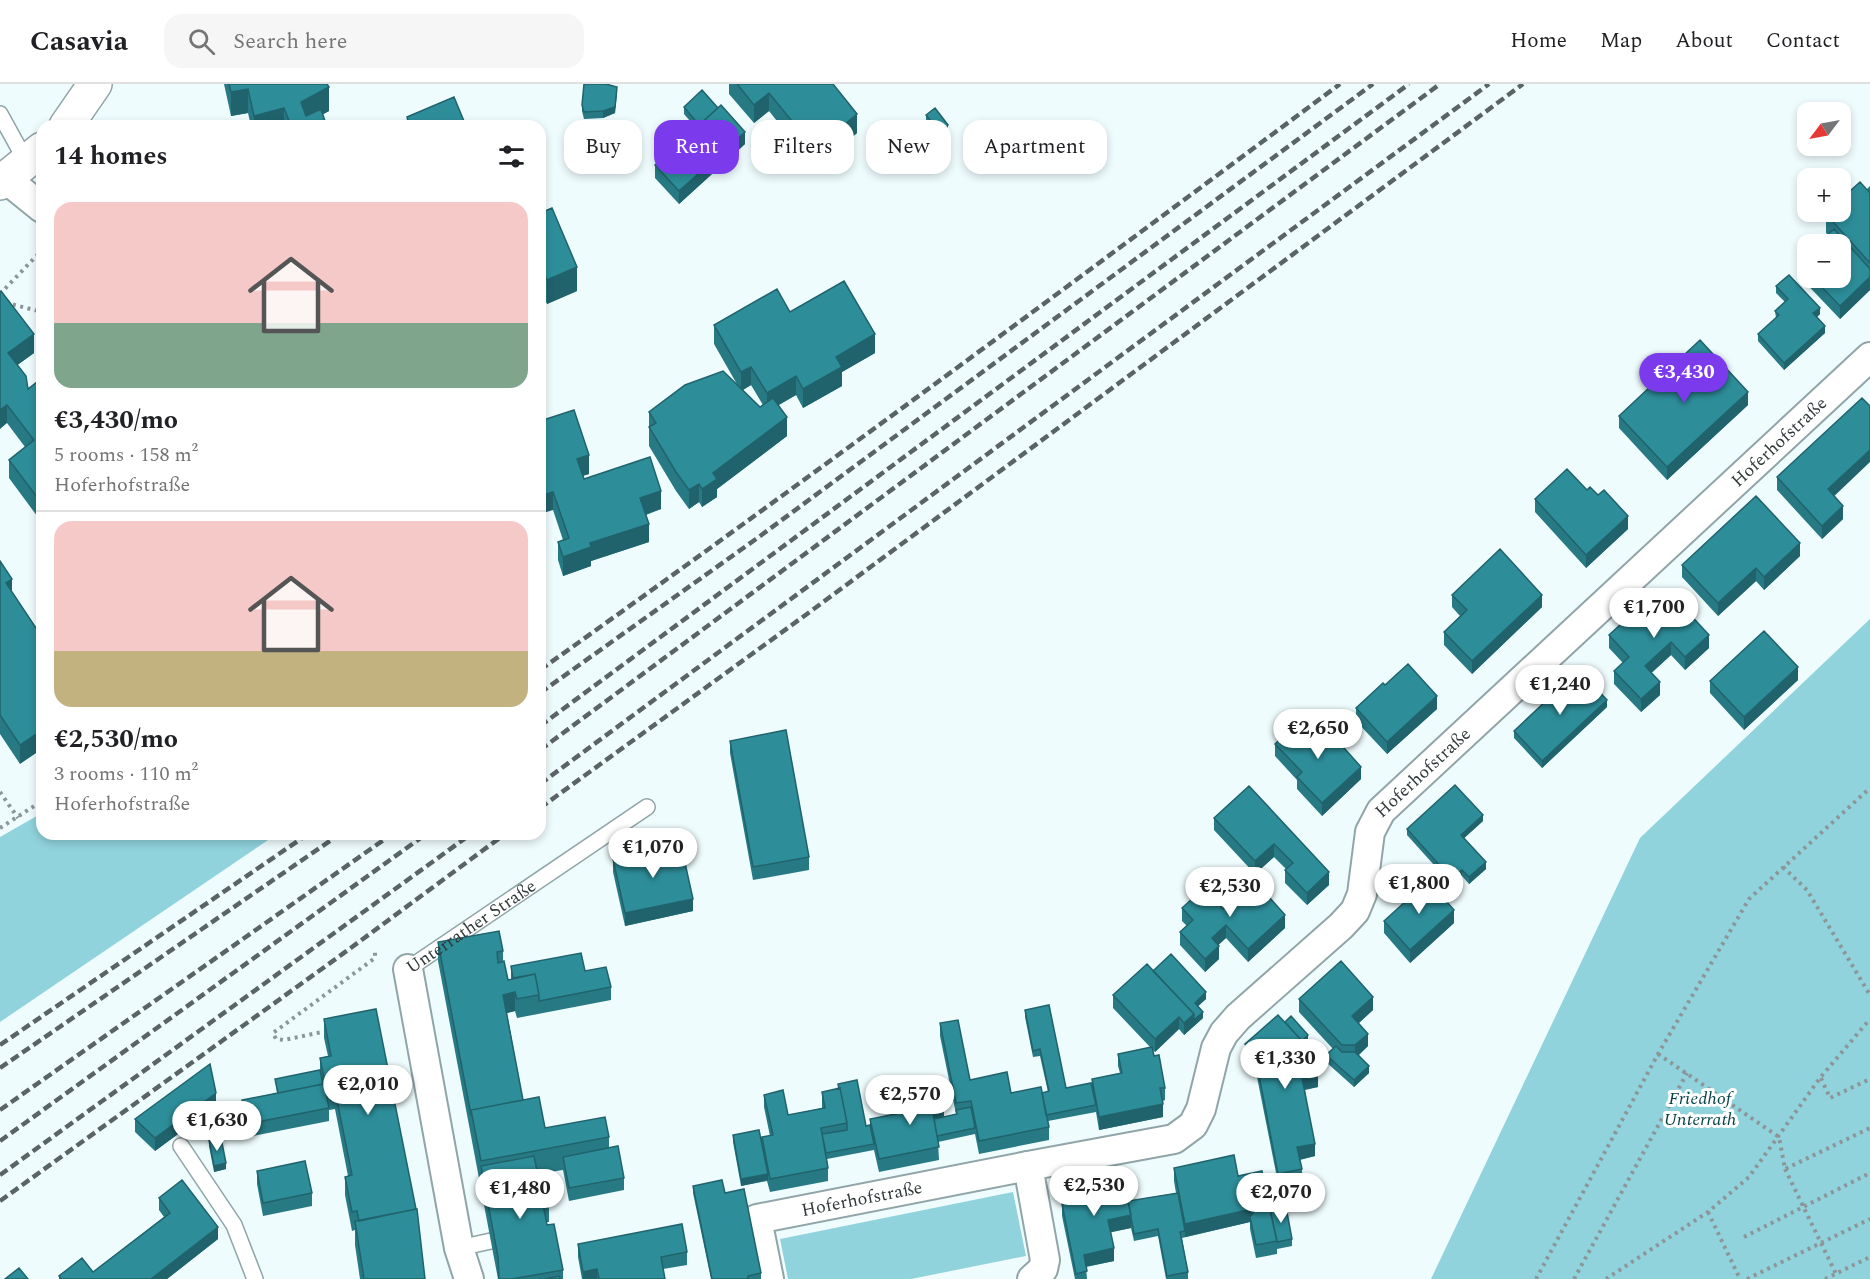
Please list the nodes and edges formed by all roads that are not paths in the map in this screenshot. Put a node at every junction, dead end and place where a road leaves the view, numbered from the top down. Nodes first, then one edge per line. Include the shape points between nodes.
1 (95, 84) edge
2 (0, 114) edge
3 (70, 120) edge
4 (19, 168) edge
5 (36, 198) edge
6 (1870, 357) edge
7 (647, 807) dead end
8 (408, 969) joint
9 (181, 1146) dead end
10 (1028, 1166) junction
11 (491, 1241) edge
12 (459, 1248) junction
13 (255, 1279) edge
14 (469, 1279) edge
15 (769, 1279) edge
16 (1032, 1279) edge

1 - 3 main road
2 - 4 lane
4 - 5 street
6 - 10 street, Hoferhofstraße via 1381,811 1370,832 1362,894 1355,911 1224,1033 1193,1125 1174,1139
7 - 8 lane, Unterrather Straße
8 - 12 street, Unterrather Straße
9 - 13 lane via 234,1226
10 - 15 street, Hoferhofstraße via 757,1219
10 - 16 street via 1046,1260
11 - 12 lane
12 - 14 street, Unterrather Straße

